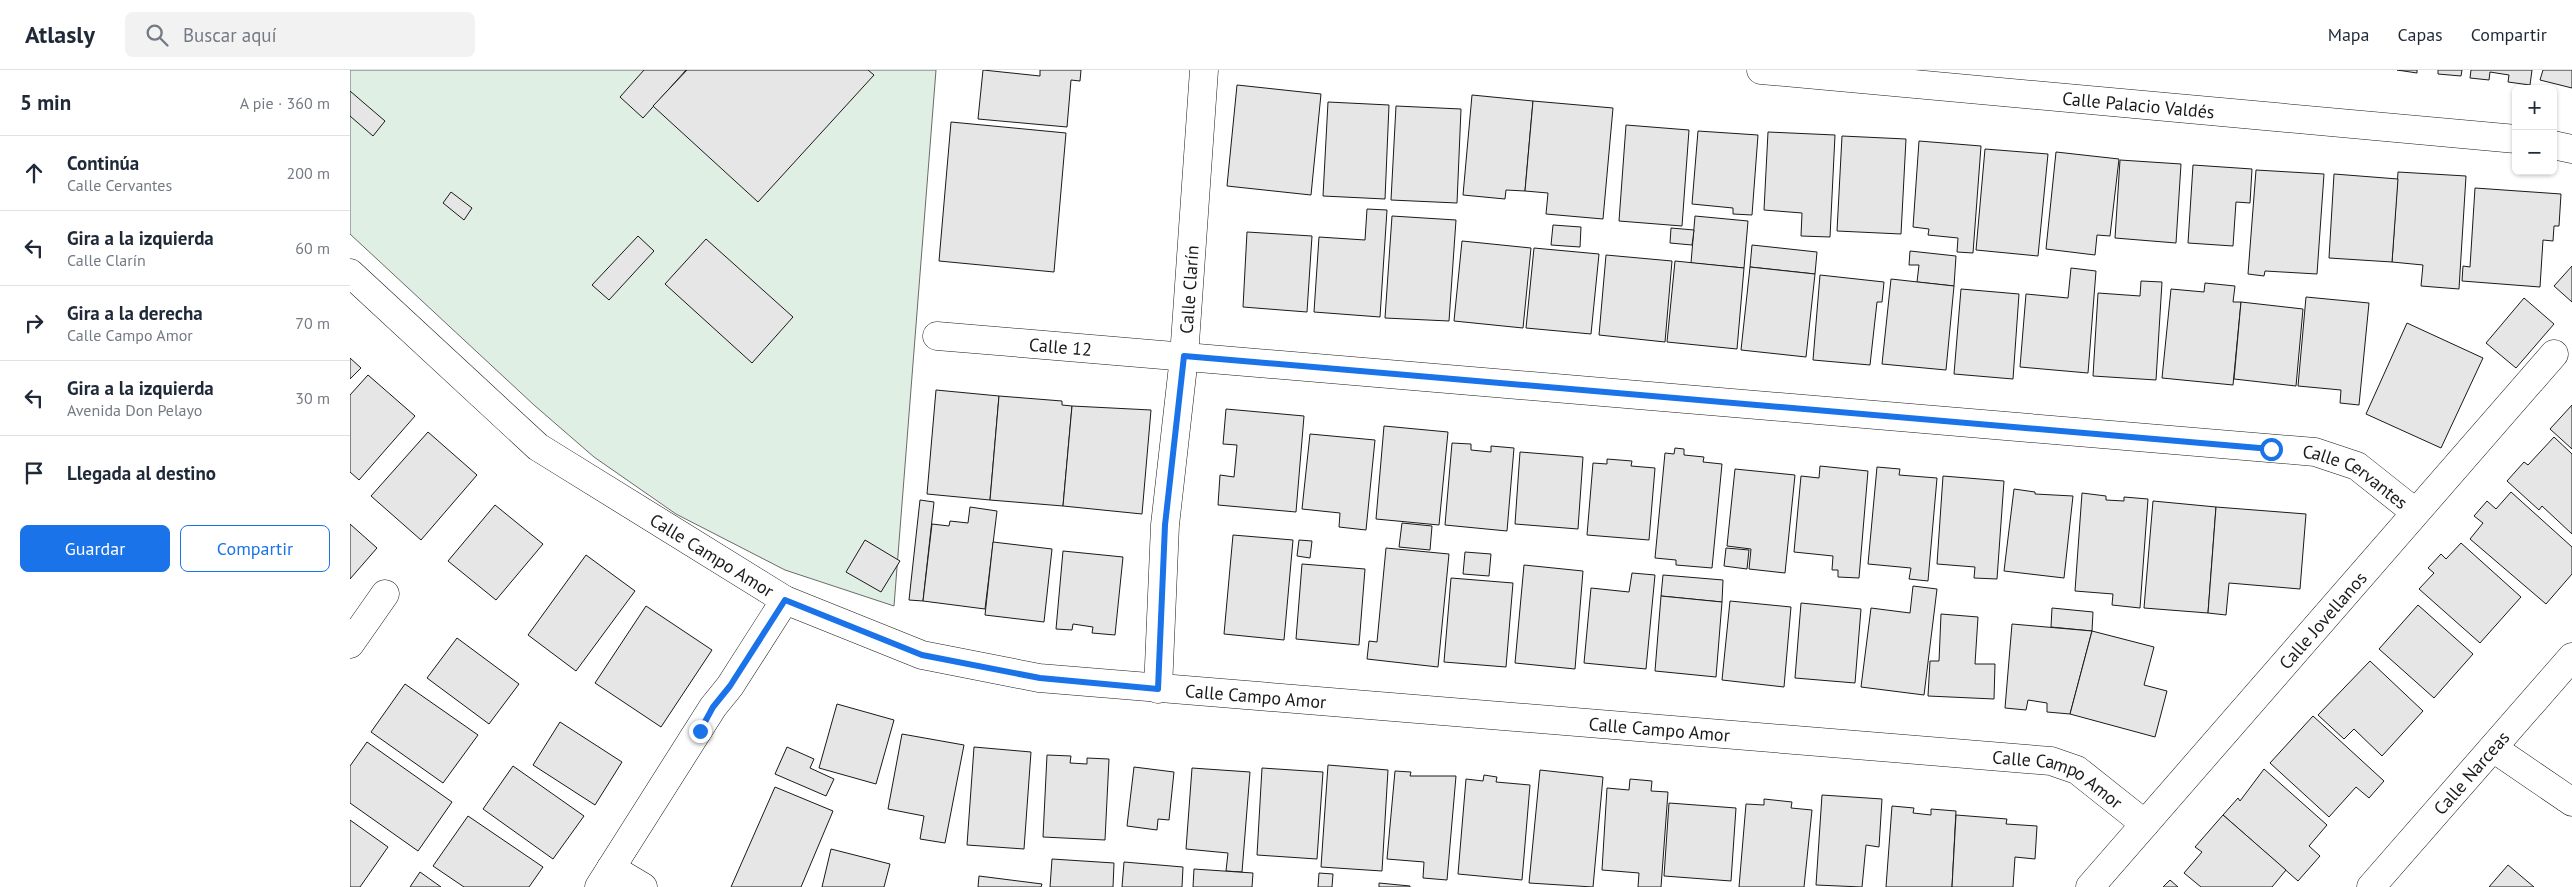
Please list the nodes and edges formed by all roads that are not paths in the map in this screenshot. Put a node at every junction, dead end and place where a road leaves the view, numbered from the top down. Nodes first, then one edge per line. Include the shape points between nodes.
1 (1204, 70) edge
2 (1761, 70) edge
3 (1977, 79) edge
4 (2512, 139) edge
5 (2557, 146) edge
6 (2572, 149) edge
7 (350, 273) edge
8 (937, 336) dead end
9 (2554, 354) dead end
10 (1184, 356) junction
11 (2415, 512) junction
12 (385, 594) dead end
13 (785, 600) junction
14 (350, 644) edge
15 (2572, 656) edge
16 (1158, 689) junction
17 (2493, 748) junction
18 (2572, 802) edge
19 (2144, 824) junction
20 (605, 878) edge
21 (643, 887) edge
22 (2090, 887) edge
23 (2371, 887) edge

1 - 10 street, Calle Clarín
2 - 3 street, Calle Palacio Valdés
3 - 4 street, Calle Palacio Valdés
5 - 6 street
7 - 13 street, Calle Campo Amor via 538,447
8 - 10 street, Calle 12
9 - 11 street, Calle Jovellanos
10 - 11 street, Calle Cervantes via 2315,452 2357,466
10 - 16 street, Calle Clarín via 1165,525
11 - 19 street, Calle Jovellanos
12 - 14 street
13 - 16 street, Calle Campo Amor via 922,655 1040,678
13 - 20 street
15 - 17 street, Calle Narceas
16 - 19 street, Calle Campo Amor via 2051,761 2077,770
17 - 18 street
17 - 23 street, Calle Narceas
19 - 22 street, Calle Jovellanos
20 - 21 street

